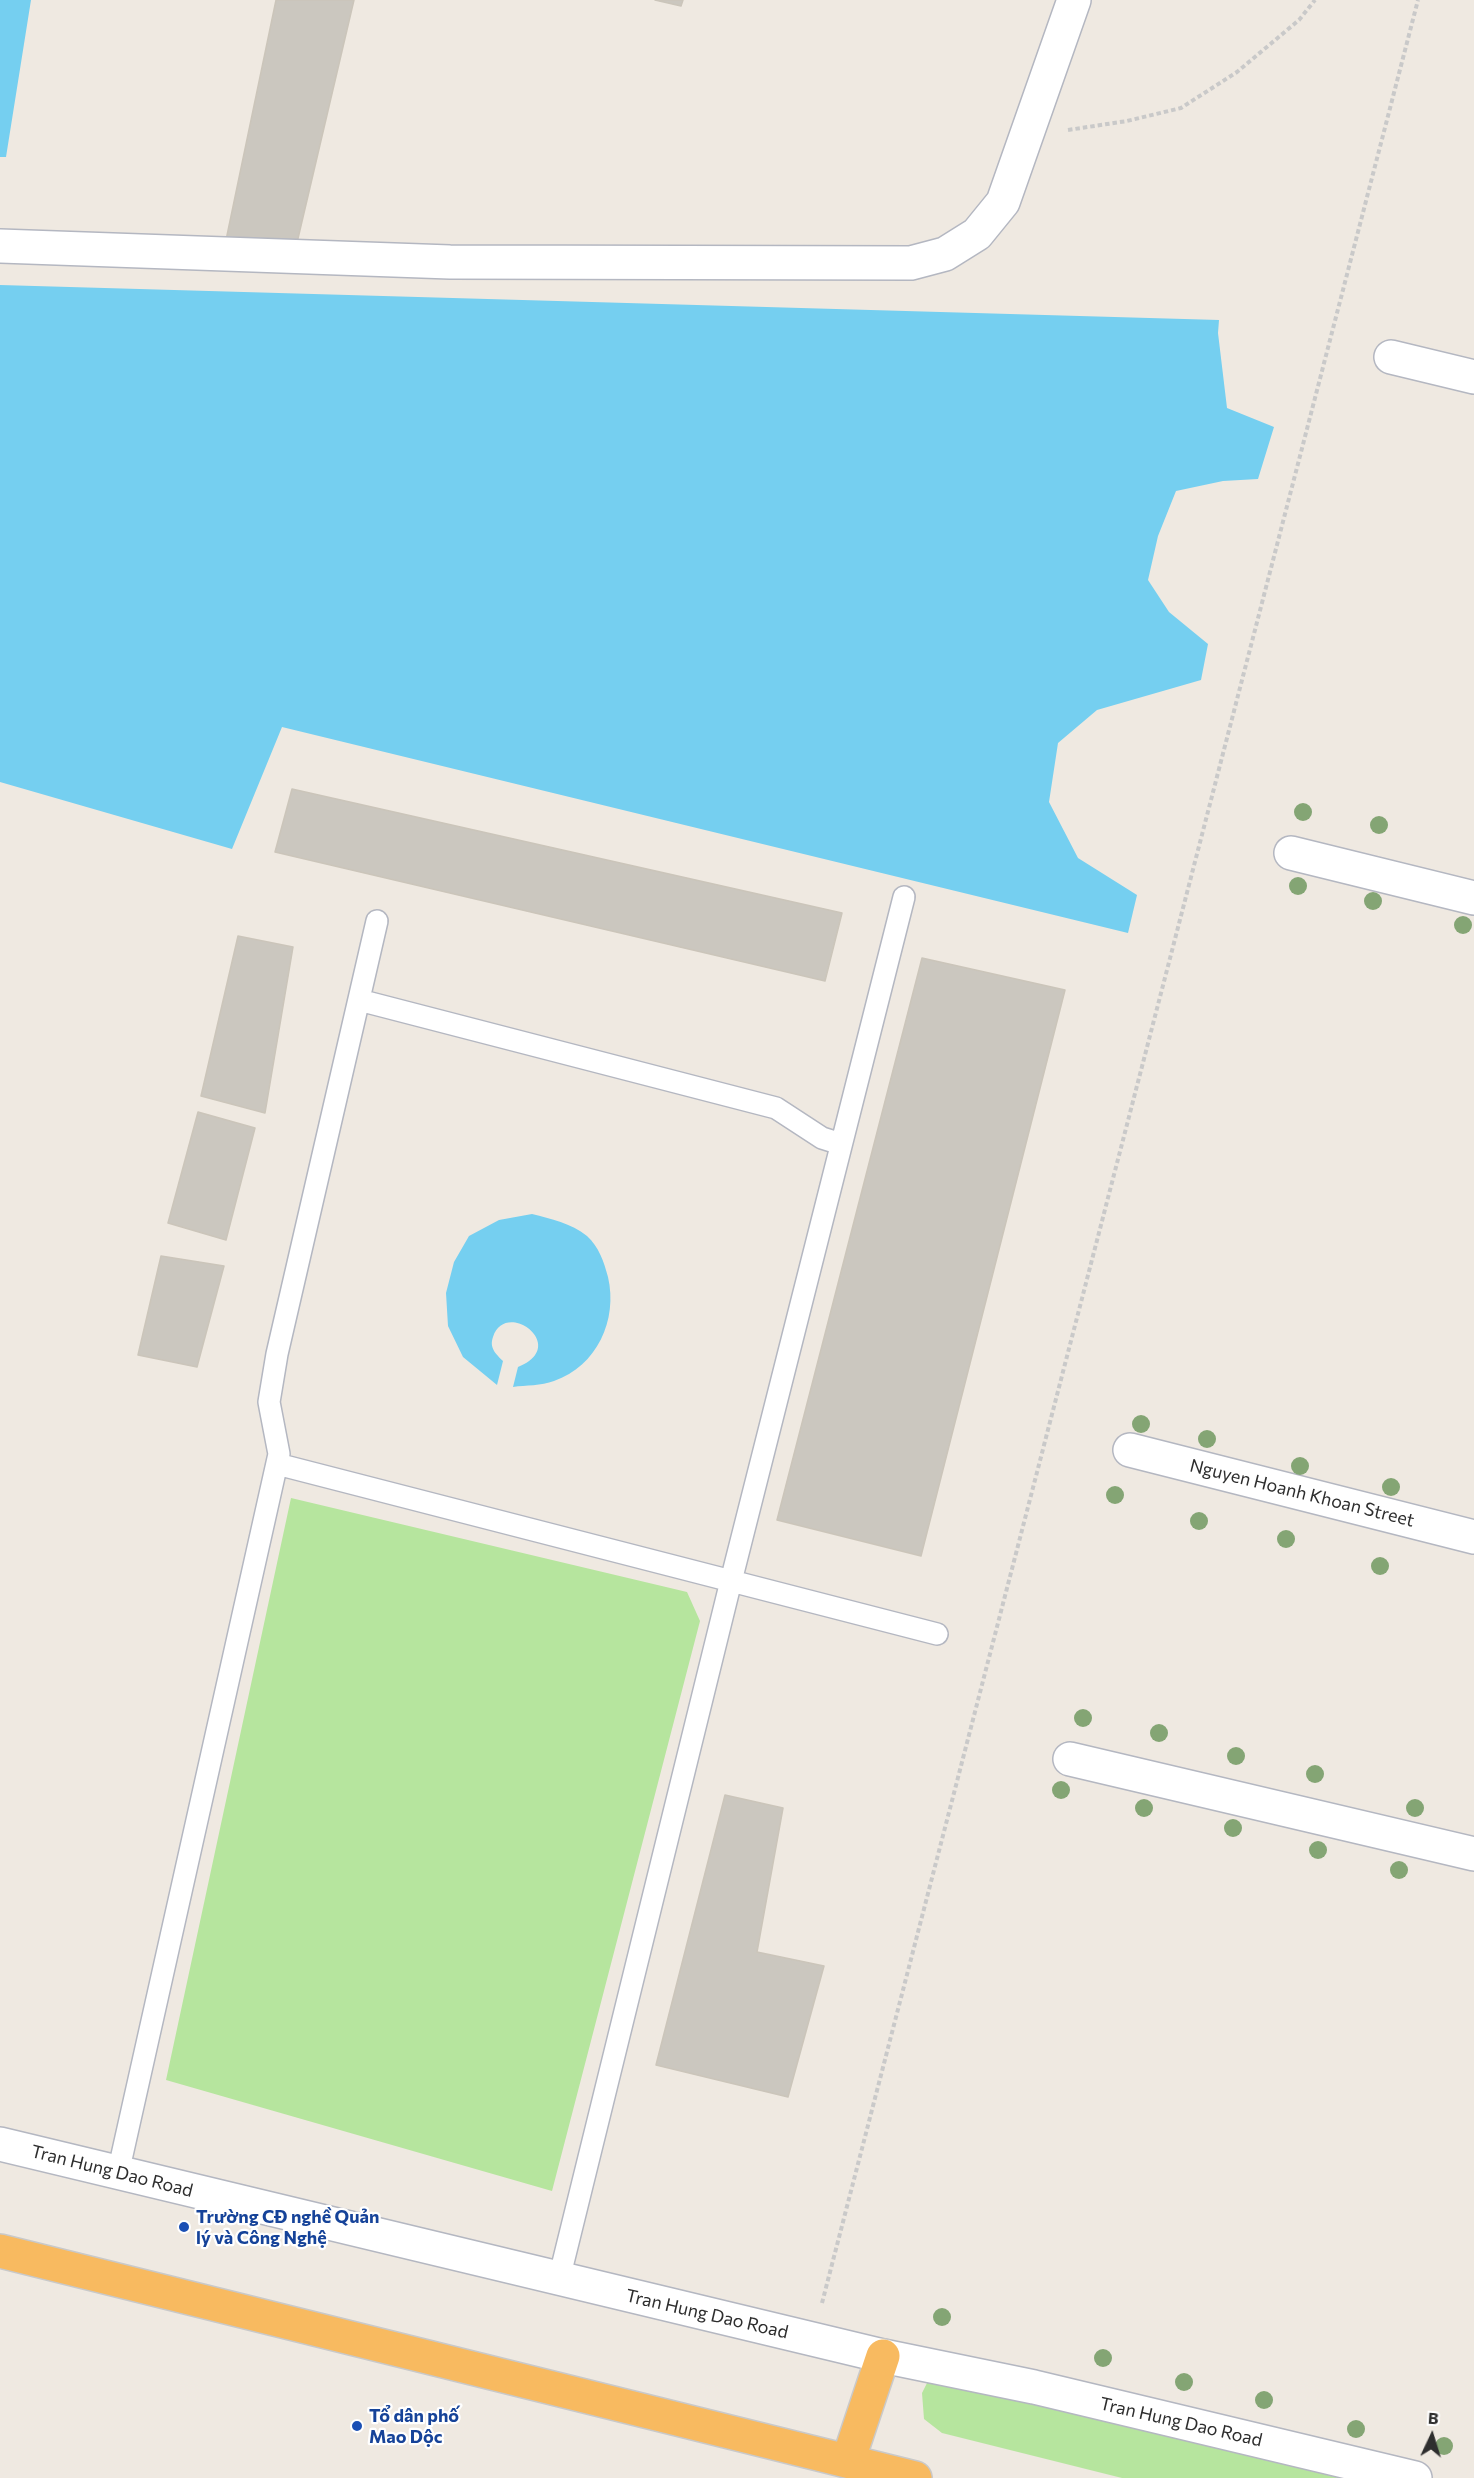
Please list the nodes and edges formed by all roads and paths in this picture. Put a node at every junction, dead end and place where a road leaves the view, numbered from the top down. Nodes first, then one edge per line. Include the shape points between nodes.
1 (1074, 0) edge
2 (1315, 0) edge
3 (1418, 0) edge
4 (1028, 129) junction
5 (0, 246) edge
6 (1391, 357) dead end
7 (1474, 377) edge
8 (1291, 853) dead end
9 (904, 897) dead end
10 (1474, 898) edge
11 (377, 921) dead end
12 (359, 1000) junction
13 (841, 1144) junction
14 (1130, 1450) dead end
15 (277, 1464) junction
16 (1474, 1537) edge
17 (731, 1581) junction
18 (937, 1634) dead end
19 (1070, 1759) dead end
20 (1474, 1854) edge
21 (0, 2144) edge
22 (118, 2173) junction
23 (0, 2252) edge
24 (559, 2279) junction
25 (813, 2339) junction
26 (884, 2356) junction
27 (843, 2470) edge
28 (915, 2478) edge
29 (1415, 2478) edge

1 - 4 street
2 - 4 path via 1299,20 1237,72 1181,108 1066,130
3 - 25 path
4 - 5 street via 1003,201 977,234 945,254 911,263 450,262
6 - 7 street
8 - 10 street
9 - 13 lane
11 - 12 lane
12 - 13 lane via 776,1108 822,1138
12 - 15 lane via 277,1354 269,1402 279,1454
13 - 17 lane
14 - 16 street, Nguyen Hoanh Khoan Street
15 - 17 lane
15 - 22 lane
17 - 18 lane
17 - 24 lane
19 - 20 street
21 - 22 street, Tran Hung Dao Road
22 - 24 street, Tran Hung Dao Road
23 - 27 highway
24 - 25 street, Tran Hung Dao Road
25 - 26 street, Tran Hung Dao Road
26 - 27 highway
26 - 29 street, Tran Hung Dao Road via 1034,2387
27 - 28 highway

